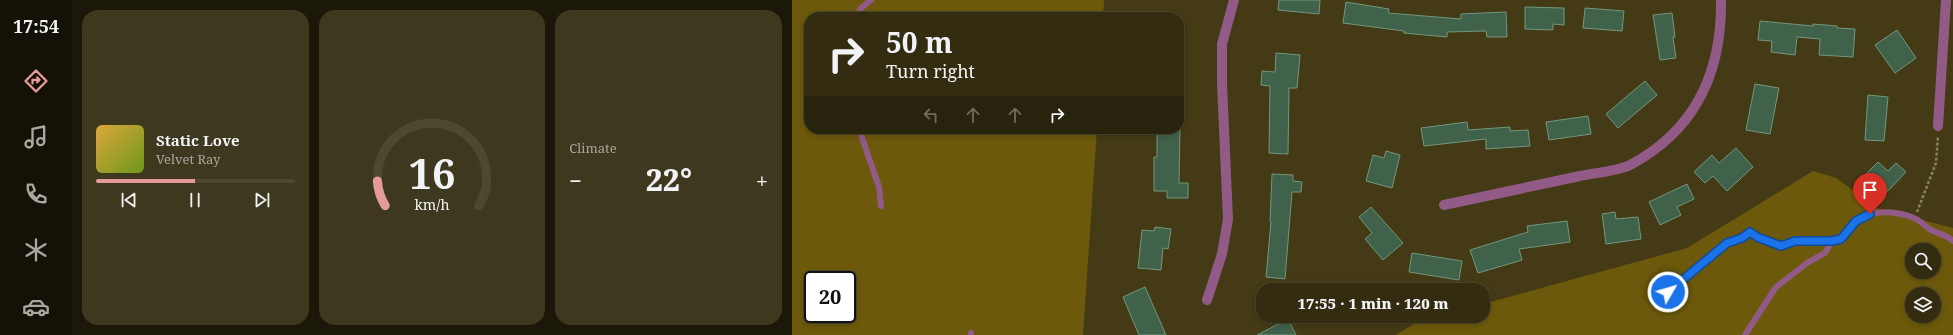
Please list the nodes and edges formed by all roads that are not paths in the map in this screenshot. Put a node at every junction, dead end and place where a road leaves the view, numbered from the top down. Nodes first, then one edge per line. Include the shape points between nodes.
1 (871, 0) edge
2 (1234, 0) edge
3 (1721, 0) edge
4 (1946, 0) edge
5 (859, 12) edge
6 (1938, 126) road end
7 (861, 134) edge
8 (1444, 205) dead end
9 (881, 206) dead end
10 (1832, 241) junction
11 (1953, 241) edge
12 (1668, 292) dead end
13 (1207, 300) dead end
14 (1745, 335) edge

1 - 5 lane
2 - 13 street via 1222,44 1228,219 1222,254
3 - 8 street via 1722,21 1716,59 1706,89 1690,116 1667,141 1629,166
4 - 6 street
7 - 9 lane via 879,187
10 - 11 lane via 1841,239 1856,221 1870,214 1896,213 1915,218
10 - 12 lane via 1795,241 1781,246 1750,232 1727,243
10 - 14 lane via 1825,253 1807,263 1776,287

